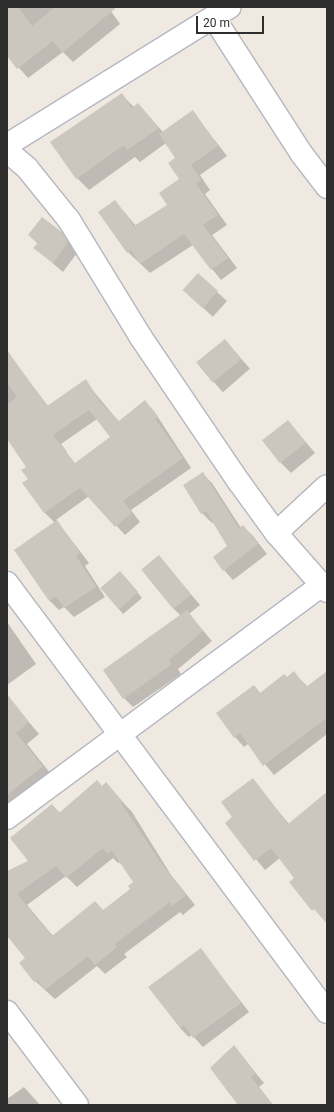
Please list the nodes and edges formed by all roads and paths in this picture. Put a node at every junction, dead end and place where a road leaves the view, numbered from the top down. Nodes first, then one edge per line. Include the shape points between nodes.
1 (222, 12) edge
2 (7, 145) edge
3 (7, 151) edge
4 (327, 187) edge
5 (327, 486) edge
6 (276, 534) junction
7 (7, 583) edge
8 (325, 588) edge
9 (119, 734) junction
10 (7, 818) edge
11 (7, 1012) edge
12 (327, 1012) edge
13 (77, 1105) edge

1 - 2 street
1 - 4 street via 301,153
3 - 6 street via 27,168 69,220 140,336
5 - 6 street
6 - 8 street
7 - 9 street
8 - 9 street
9 - 10 street
9 - 12 street
11 - 13 street

